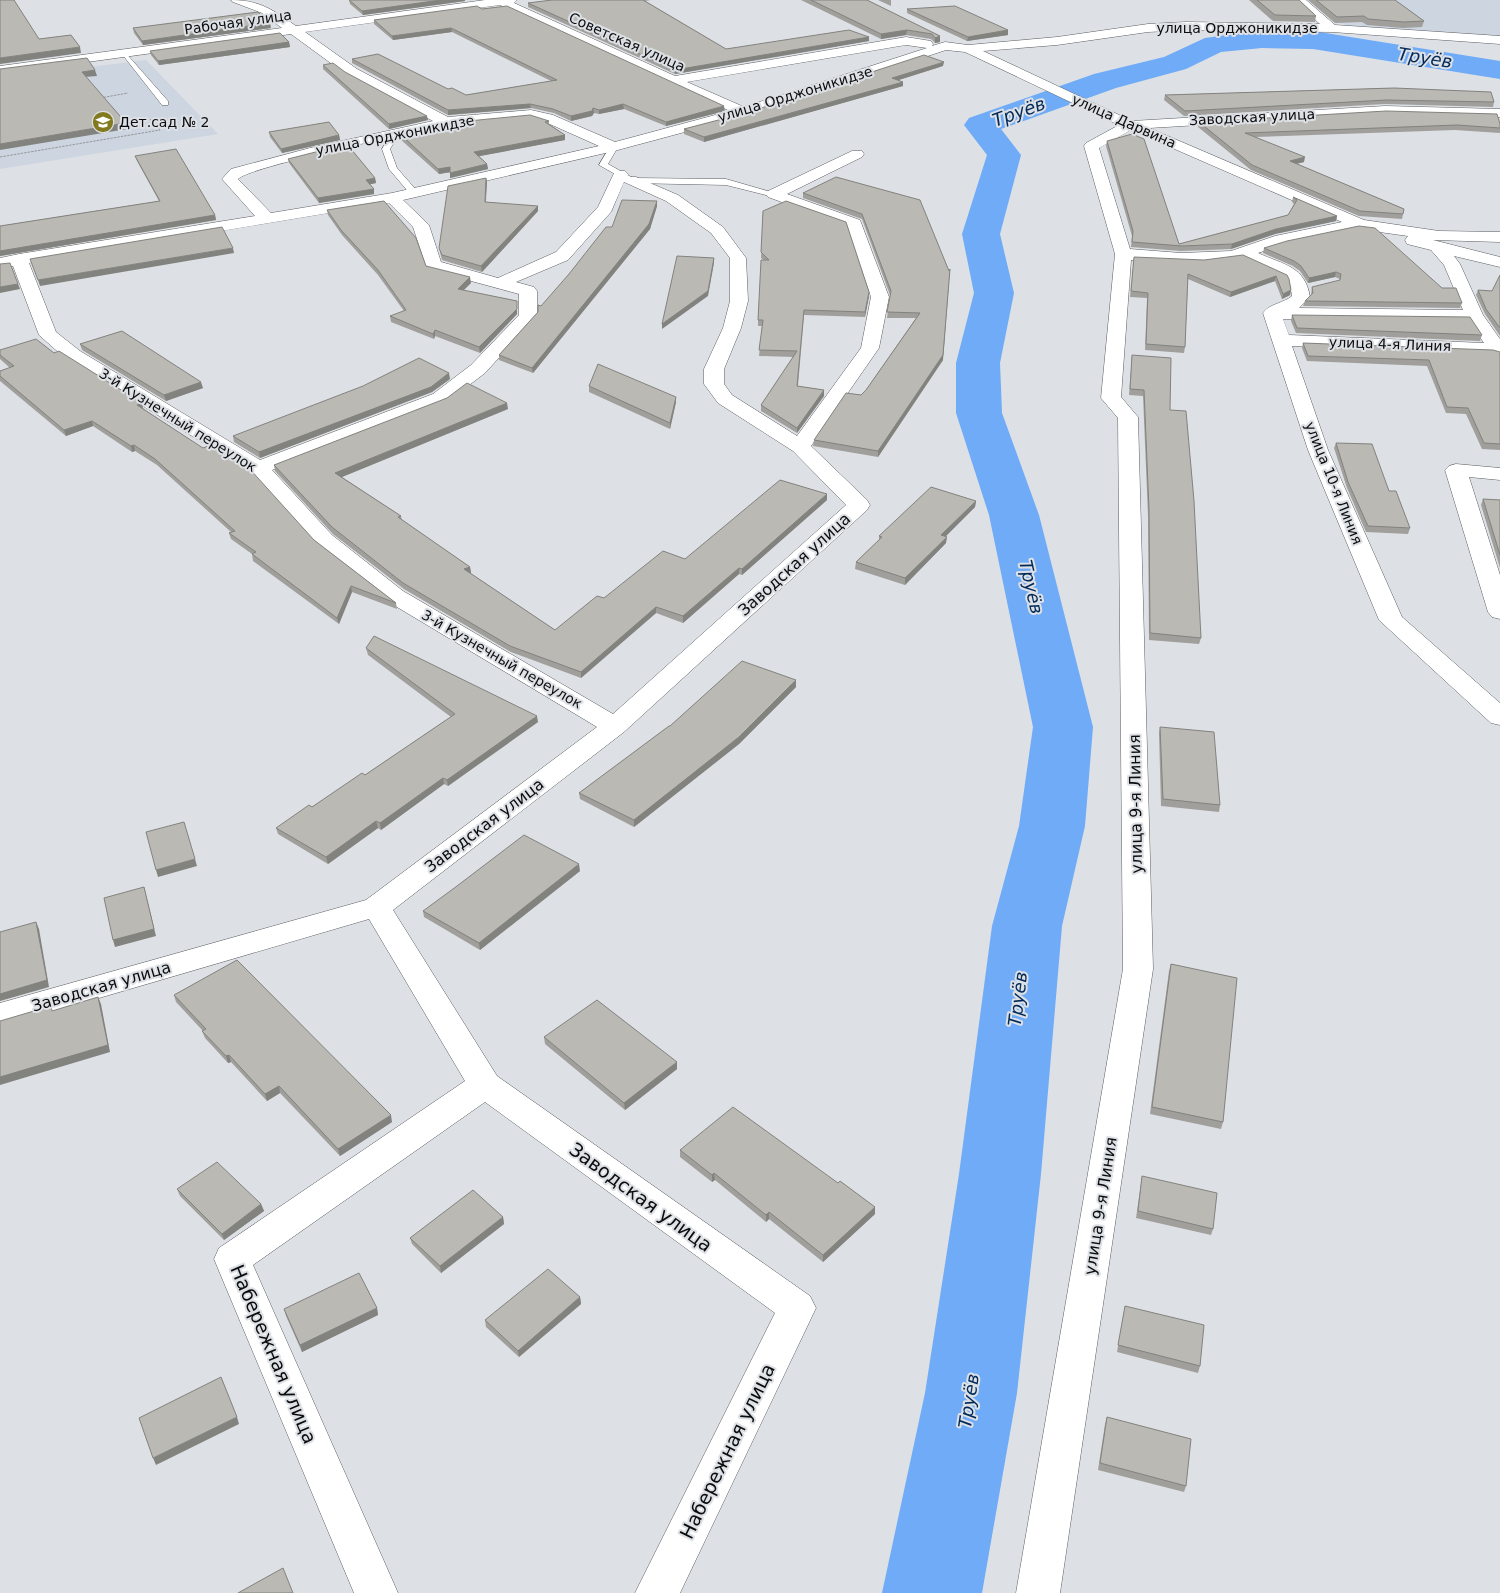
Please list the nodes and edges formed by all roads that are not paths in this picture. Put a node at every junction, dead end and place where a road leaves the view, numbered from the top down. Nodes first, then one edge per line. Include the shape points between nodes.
1 (237, 0) edge
2 (503, 0) edge
3 (1299, 0) edge
4 (1332, 28) junction
5 (291, 30) junction
6 (1500, 40) edge
7 (944, 42) junction
8 (968, 49) junction
9 (124, 53) junction
10 (0, 70) edge
11 (673, 80) junction
12 (165, 103) dead end
13 (743, 112) junction
14 (1500, 113) edge
15 (446, 122) junction
16 (1130, 124) junction
17 (396, 133) junction
18 (614, 147) junction
19 (857, 154) dead end
20 (626, 177) junction
21 (414, 193) junction
22 (774, 194) junction
23 (392, 198) junction
24 (267, 219) junction
25 (1358, 224) junction
26 (1500, 237) edge
27 (1437, 246) junction
28 (1242, 252) junction
29 (1123, 254) junction
30 (10, 261) edge
31 (1500, 262) edge
32 (1452, 264) junction
33 (1500, 274) edge
34 (498, 284) junction
35 (1272, 313) junction
36 (1474, 316) junction
37 (1280, 340) junction
38 (1499, 350) edge
39 (800, 448) junction
40 (258, 468) junction
41 (1500, 474) edge
42 (1500, 612) edge
43 (1500, 716) edge
44 (615, 726) junction
45 (376, 906) junction
46 (0, 1015) edge
47 (485, 1085) junction
48 (797, 1308) joint
49 (376, 1593) edge
50 (657, 1593) edge
51 (1038, 1593) edge

1 - 5 street via 266,10
2 - 5 street, Рабочая улица
2 - 11 street, Советская улица
3 - 4 street
4 - 6 street, улица Орджоникидзе
4 - 8 street, улица Орджоникидзе via 1148,28
5 - 9 street, Рабочая улица
5 - 15 street via 352,72
7 - 8 street, улица Орджоникидзе
7 - 11 street, улица Орджоникидзе via 906,41
7 - 13 street, улица Орджоникидзе
8 - 16 street, улица Дарвина
9 - 10 street, Рабочая улица
9 - 12 lane
11 - 13 street, Советская улица
13 - 18 street, улица Орджоникидзе
14 - 16 street, Заводская улица via 1385,110
15 - 17 street, улица Орджоникидзе
15 - 18 street, улица Орджоникидзе via 531,114 548,118
16 - 25 street, улица Дарвина
16 - 29 street, Заводская улица via 1091,146
17 - 21 lane via 386,149 393,169
17 - 24 street, улица Орджоникидзе via 236,172 230,179
18 - 20 lane via 603,165
18 - 21 street, улица Орджоникидзе
19 - 22 street
20 - 22 lane via 726,182
20 - 34 street via 605,209 562,256
20 - 39 street via 672,198 717,230 738,258 739,301 732,328 714,369 714,384 725,399
21 - 23 street, улица Орджоникидзе
22 - 39 street via 854,223 880,297 870,348
23 - 24 street, улица Орджоникидзе
23 - 34 street via 421,225 433,265
24 - 30 street, улица Орджоникидзе
25 - 26 street via 1439,236
25 - 27 street
25 - 28 street via 1281,240
27 - 31 street
27 - 32 street
28 - 29 street via 1206,258 1152,258
28 - 35 street via 1293,275 1305,289 1291,306
29 - 51 street, улица 9-я Линия via 1111,398 1128,416 1138,969
30 - 40 street, 3-й Кузнечный переулок via 48,335 72,355
32 - 33 street
32 - 36 street
34 - 40 street via 528,291 528,316 478,370 440,398
35 - 36 street, улица 4-я Линия
35 - 37 street, улица 10-я Линия
36 - 38 street
37 - 38 street, улица 4-я Линия
37 - 43 street, улица 10-я Линия via 1318,450 1391,620
39 - 44 street, Заводская улица via 860,505
40 - 44 street, 3-й Кузнечный переулок via 324,540 394,596
41 - 42 street via 1456,470
44 - 45 street, Заводская улица
45 - 46 street, Заводская улица
45 - 47 street, Заводская улица
47 - 48 street, Заводская улица
47 - 49 street, Набережная улица via 232,1259
48 - 50 street, Набережная улица

